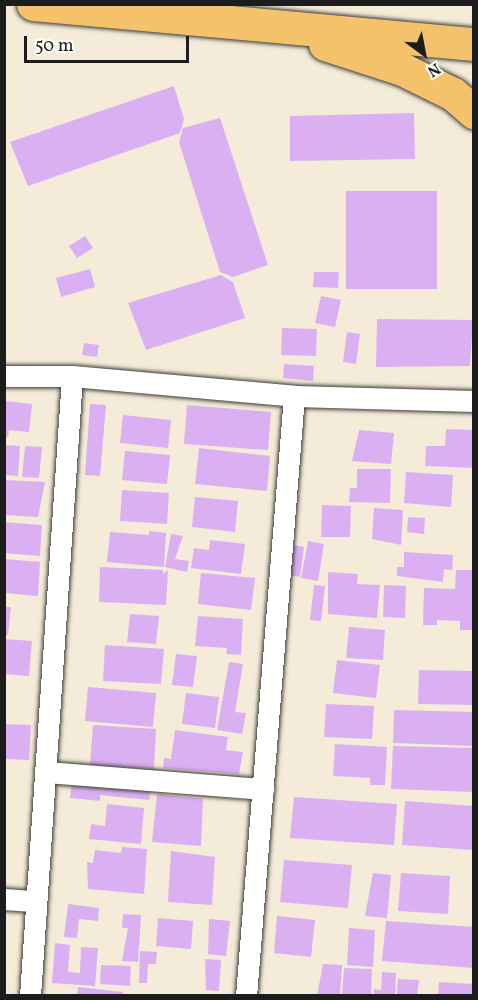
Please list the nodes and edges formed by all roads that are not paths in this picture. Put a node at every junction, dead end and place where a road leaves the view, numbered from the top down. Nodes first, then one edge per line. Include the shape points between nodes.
1 (33, 4) edge
2 (269, 26) junction
3 (474, 44) edge
4 (474, 112) edge
5 (4, 376) edge
6 (72, 376) junction
7 (294, 396) junction
8 (474, 402) edge
9 (47, 772) junction
10 (262, 789) junction
11 (4, 899) edge
12 (36, 901) junction
13 (30, 996) edge
14 (246, 996) edge

1 - 2 highway
2 - 3 highway
2 - 4 highway via 402,69 453,94
5 - 6 street
6 - 7 street
6 - 9 street
7 - 8 street
7 - 10 street
9 - 10 street
9 - 12 street
10 - 14 street
11 - 12 street
12 - 13 street

